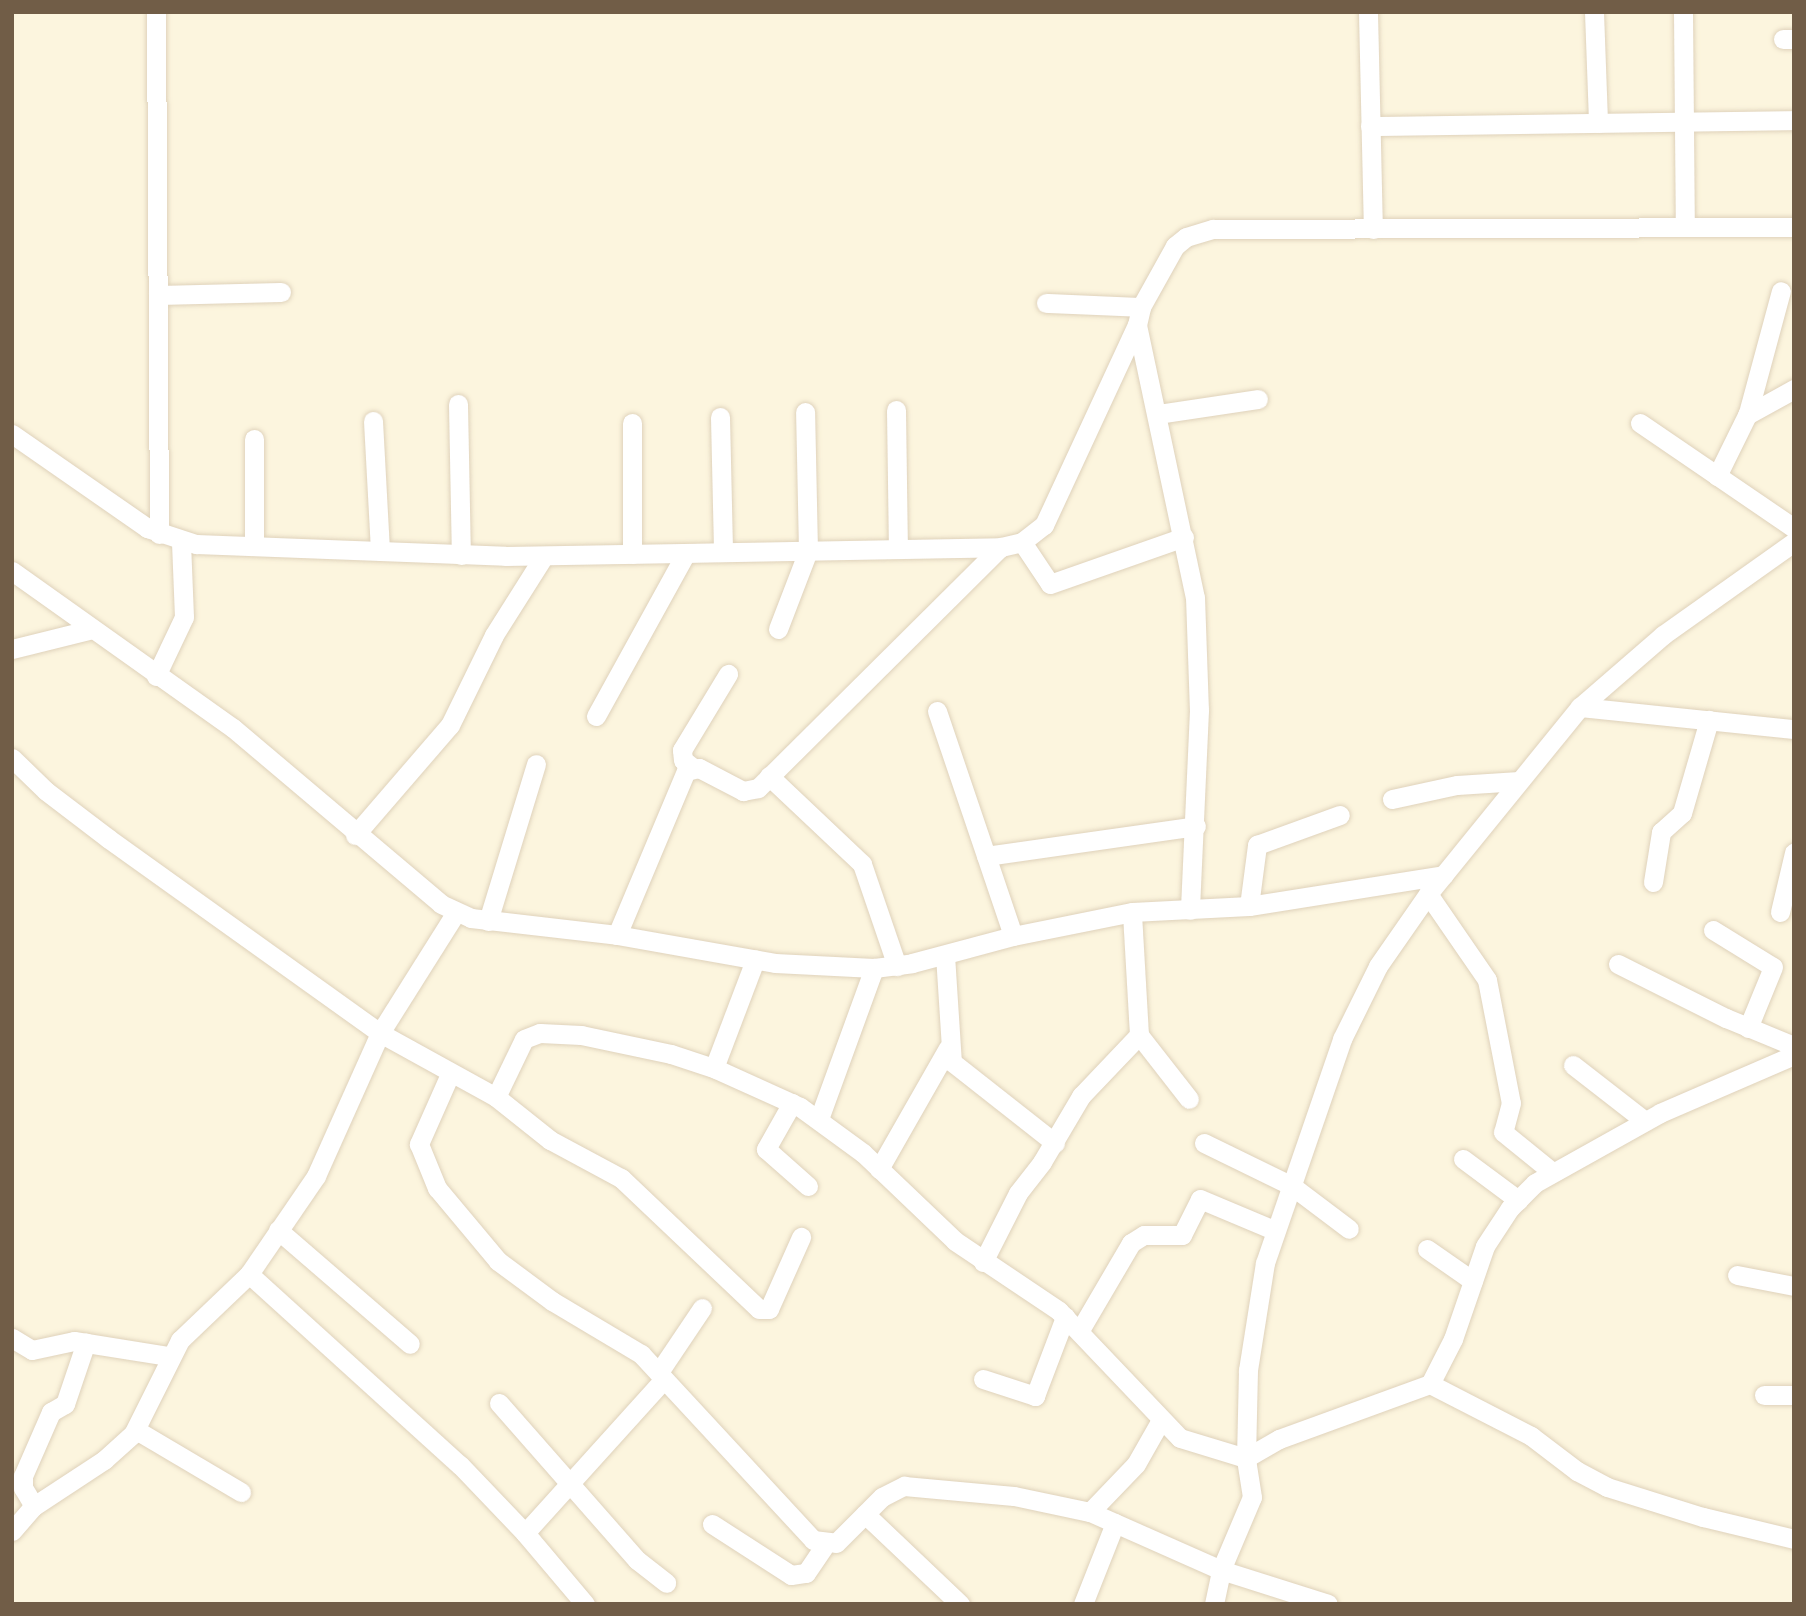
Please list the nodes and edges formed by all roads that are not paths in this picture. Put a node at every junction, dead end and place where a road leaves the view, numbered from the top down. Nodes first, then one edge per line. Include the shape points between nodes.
1 (156, 12) edge
2 (1368, 12) edge
3 (1594, 12) edge
4 (1683, 12) edge
5 (1794, 120) edge
6 (1682, 122) junction
7 (1598, 123) junction
8 (1370, 126) junction
9 (1685, 227) junction
10 (1794, 227) edge
11 (1373, 229) junction
12 (1781, 291) dead end
13 (281, 292) dead end
14 (158, 295) junction
15 (1046, 303) dead end
16 (1139, 316) junction
17 (1794, 389) edge
18 (1258, 399) dead end
19 (458, 404) dead end
20 (896, 410) dead end
21 (805, 412) dead end
22 (1158, 414) junction
23 (1747, 415) junction
24 (720, 417) dead end
25 (373, 421) dead end
26 (632, 423) dead end
27 (1640, 423) dead end
28 (12, 433) edge
29 (254, 439) dead end
30 (1717, 476) junction
31 (1794, 528) edge
32 (159, 534) junction
33 (1184, 537) junction
34 (181, 541) junction
35 (1022, 542) junction
36 (1794, 542) edge
37 (254, 547) junction
38 (1001, 547) junction
39 (898, 549) junction
40 (380, 551) junction
41 (808, 551) junction
42 (723, 552) junction
43 (686, 553) junction
44 (632, 554) junction
45 (461, 555) junction
46 (544, 556) junction
47 (12, 571) edge
48 (92, 629) junction
49 (778, 629) dead end
50 (12, 649) edge
51 (729, 674) dead end
52 (156, 676) junction
53 (1580, 706) junction
54 (937, 710) dead end
55 (596, 716) dead end
56 (1709, 720) junction
57 (1794, 729) edge
58 (12, 758) edge
59 (536, 764) dead end
60 (692, 768) junction
61 (769, 776) junction
62 (1520, 781) junction
63 (1392, 799) dead end
64 (1340, 816) dead end
65 (1196, 826) junction
66 (355, 835) junction
67 (1794, 853) edge
68 (986, 856) junction
69 (1444, 875) junction
70 (1653, 882) dead end
71 (1428, 894) junction
72 (1248, 906) junction
73 (1190, 910) junction
74 (1132, 912) junction
75 (1780, 912) dead end
76 (455, 914) junction
77 (488, 921) junction
78 (1713, 930) dead end
79 (617, 935) junction
80 (1013, 936) junction
81 (945, 955) junction
82 (755, 960) junction
83 (1618, 964) dead end
84 (897, 966) junction
85 (874, 968) junction
86 (1748, 1028) junction
87 (380, 1033) junction
88 (1139, 1035) junction
89 (1794, 1046) edge
90 (948, 1048) junction
91 (1794, 1055) edge
92 (1573, 1065) dead end
93 (714, 1068) junction
94 (450, 1074) junction
95 (496, 1097) junction
96 (1189, 1098) dead end
97 (792, 1103) junction
98 (819, 1119) junction
99 (1645, 1121) junction
100 (1055, 1143) junction
101 (1204, 1143) dead end
102 (1463, 1160) dead end
103 (879, 1169) junction
104 (1552, 1171) junction
105 (808, 1186) dead end
106 (1292, 1186) junction
107 (1518, 1200) junction
108 (1349, 1228) dead end
109 (278, 1230) junction
110 (1276, 1231) junction
111 (801, 1237) dead end
112 (1427, 1249) dead end
113 (983, 1262) junction
114 (249, 1274) junction
115 (1737, 1275) dead end
116 (1473, 1281) junction
117 (1794, 1286) edge
118 (702, 1308) dead end
119 (1073, 1324) junction
120 (12, 1338) edge
121 (86, 1342) junction
122 (410, 1344) dead end
123 (169, 1356) junction
124 (662, 1375) junction
125 (983, 1378) dead end
126 (1430, 1384) junction
127 (1764, 1395) dead end
128 (1794, 1395) edge
129 (499, 1404) dead end
130 (1160, 1420) junction
131 (136, 1430) junction
132 (1246, 1458) junction
133 (569, 1482) junction
134 (241, 1492) dead end
135 (34, 1507) junction
136 (1090, 1512) junction
137 (865, 1514) junction
138 (1115, 1523) junction
139 (712, 1524) dead end
140 (12, 1531) edge
141 (525, 1533) junction
142 (1794, 1539) edge
143 (825, 1545) junction
144 (1221, 1570) junction
145 (666, 1583) dead end
146 (1308, 1601) edge
147 (585, 1604) edge
148 (960, 1604) edge
149 (1083, 1604) edge
150 (1214, 1604) edge
151 (1328, 1604) edge

1 - 14 street
2 - 8 street
3 - 7 street
4 - 6 street
5 - 6 street
6 - 7 street
6 - 9 street
7 - 8 street
8 - 11 street
9 - 10 street
9 - 11 street
11 - 16 street via 1213,229 1186,236 1175,246
12 - 23 street
13 - 14 street
14 - 32 street
15 - 16 street
16 - 22 street
16 - 35 street via 1044,525
17 - 23 street
18 - 22 street
19 - 45 street
20 - 39 street
21 - 41 street
22 - 33 street
23 - 30 street
24 - 42 street
25 - 40 street
26 - 44 street
27 - 30 street
28 - 32 street
29 - 37 street
30 - 31 street
32 - 34 street
33 - 35 street via 1051,584
33 - 65 street via 1192,571 1199,668
34 - 37 street
34 - 52 street via 184,617
35 - 38 street
36 - 53 street via 1663,635
37 - 40 street
38 - 39 street
38 - 61 street
39 - 41 street
40 - 45 street
41 - 42 street
41 - 49 street
42 - 43 street
43 - 44 street
43 - 55 street
44 - 46 street
45 - 46 street
46 - 66 street via 494,635 450,725
47 - 48 street
48 - 50 street
48 - 52 street
51 - 60 street via 682,750 683,760
52 - 66 street via 270,757
53 - 56 street
53 - 62 street
54 - 68 street
56 - 57 street
56 - 70 street via 1682,813 1661,832
58 - 87 street via 108,839
59 - 77 street
60 - 61 street via 743,792 758,788
60 - 79 street via 686,771
61 - 84 street via 862,864
62 - 63 street via 1457,785
62 - 69 street
64 - 72 street via 1257,845
65 - 68 street
65 - 73 street
66 - 76 street
67 - 75 street
68 - 80 street
69 - 71 street
69 - 72 street
71 - 104 street via 1487,980 1511,1103 1503,1132
71 - 106 street via 1356,1008
72 - 73 street
73 - 74 street
74 - 80 street
74 - 88 street
76 - 77 street
76 - 87 street
77 - 79 street
78 - 86 street via 1773,967
79 - 82 street
80 - 81 street
81 - 84 street
81 - 90 street
82 - 85 street
82 - 93 street
83 - 86 street
84 - 85 street
85 - 98 street
86 - 89 street
87 - 94 street
87 - 109 street via 316,1176
88 - 96 street
88 - 100 street via 1081,1096
90 - 100 street via 959,1071
90 - 103 street
91 - 99 street
92 - 99 street
93 - 95 street via 580,1035 533,1033 520,1044
93 - 97 street
94 - 95 street
94 - 124 street via 419,1144 437,1188 498,1261 552,1301 630,1345
95 - 111 street via 550,1140 621,1178 762,1310 769,1309
97 - 98 street
97 - 105 street via 766,1149
98 - 103 street
99 - 104 street
100 - 113 street via 1018,1193
101 - 106 street
102 - 107 street
103 - 113 street via 932,1222
104 - 107 street
106 - 108 street
106 - 110 street
107 - 116 street via 1490,1237
109 - 114 street
109 - 122 street
110 - 119 street via 1200,1199 1182,1235 1144,1235 1131,1243
110 - 132 street via 1262,1274 1250,1350
112 - 116 street
113 - 119 street
114 - 123 street
114 - 141 street via 460,1465
115 - 117 street
116 - 126 street via 1441,1371
118 - 124 street
119 - 125 street via 1035,1396
119 - 130 street
120 - 121 street via 42,1350
121 - 123 street
121 - 135 street via 65,1404 51,1412 23,1476 23,1488
123 - 131 street
124 - 133 street
124 - 143 street via 813,1540
126 - 132 street via 1279,1439
126 - 142 street via 1531,1436 1607,1487
127 - 128 street
129 - 133 street
130 - 132 street via 1196,1446
130 - 136 street via 1136,1464
131 - 134 street
131 - 135 street via 104,1460
132 - 144 street via 1252,1497
133 - 141 street
133 - 145 street via 637,1560
135 - 140 street
136 - 137 street via 1014,1496 904,1486 891,1489
136 - 138 street
137 - 143 street via 836,1544
137 - 148 street
138 - 144 street
138 - 149 street
139 - 143 street via 791,1576 806,1573
141 - 147 street
144 - 146 street
144 - 150 street
146 - 151 street

